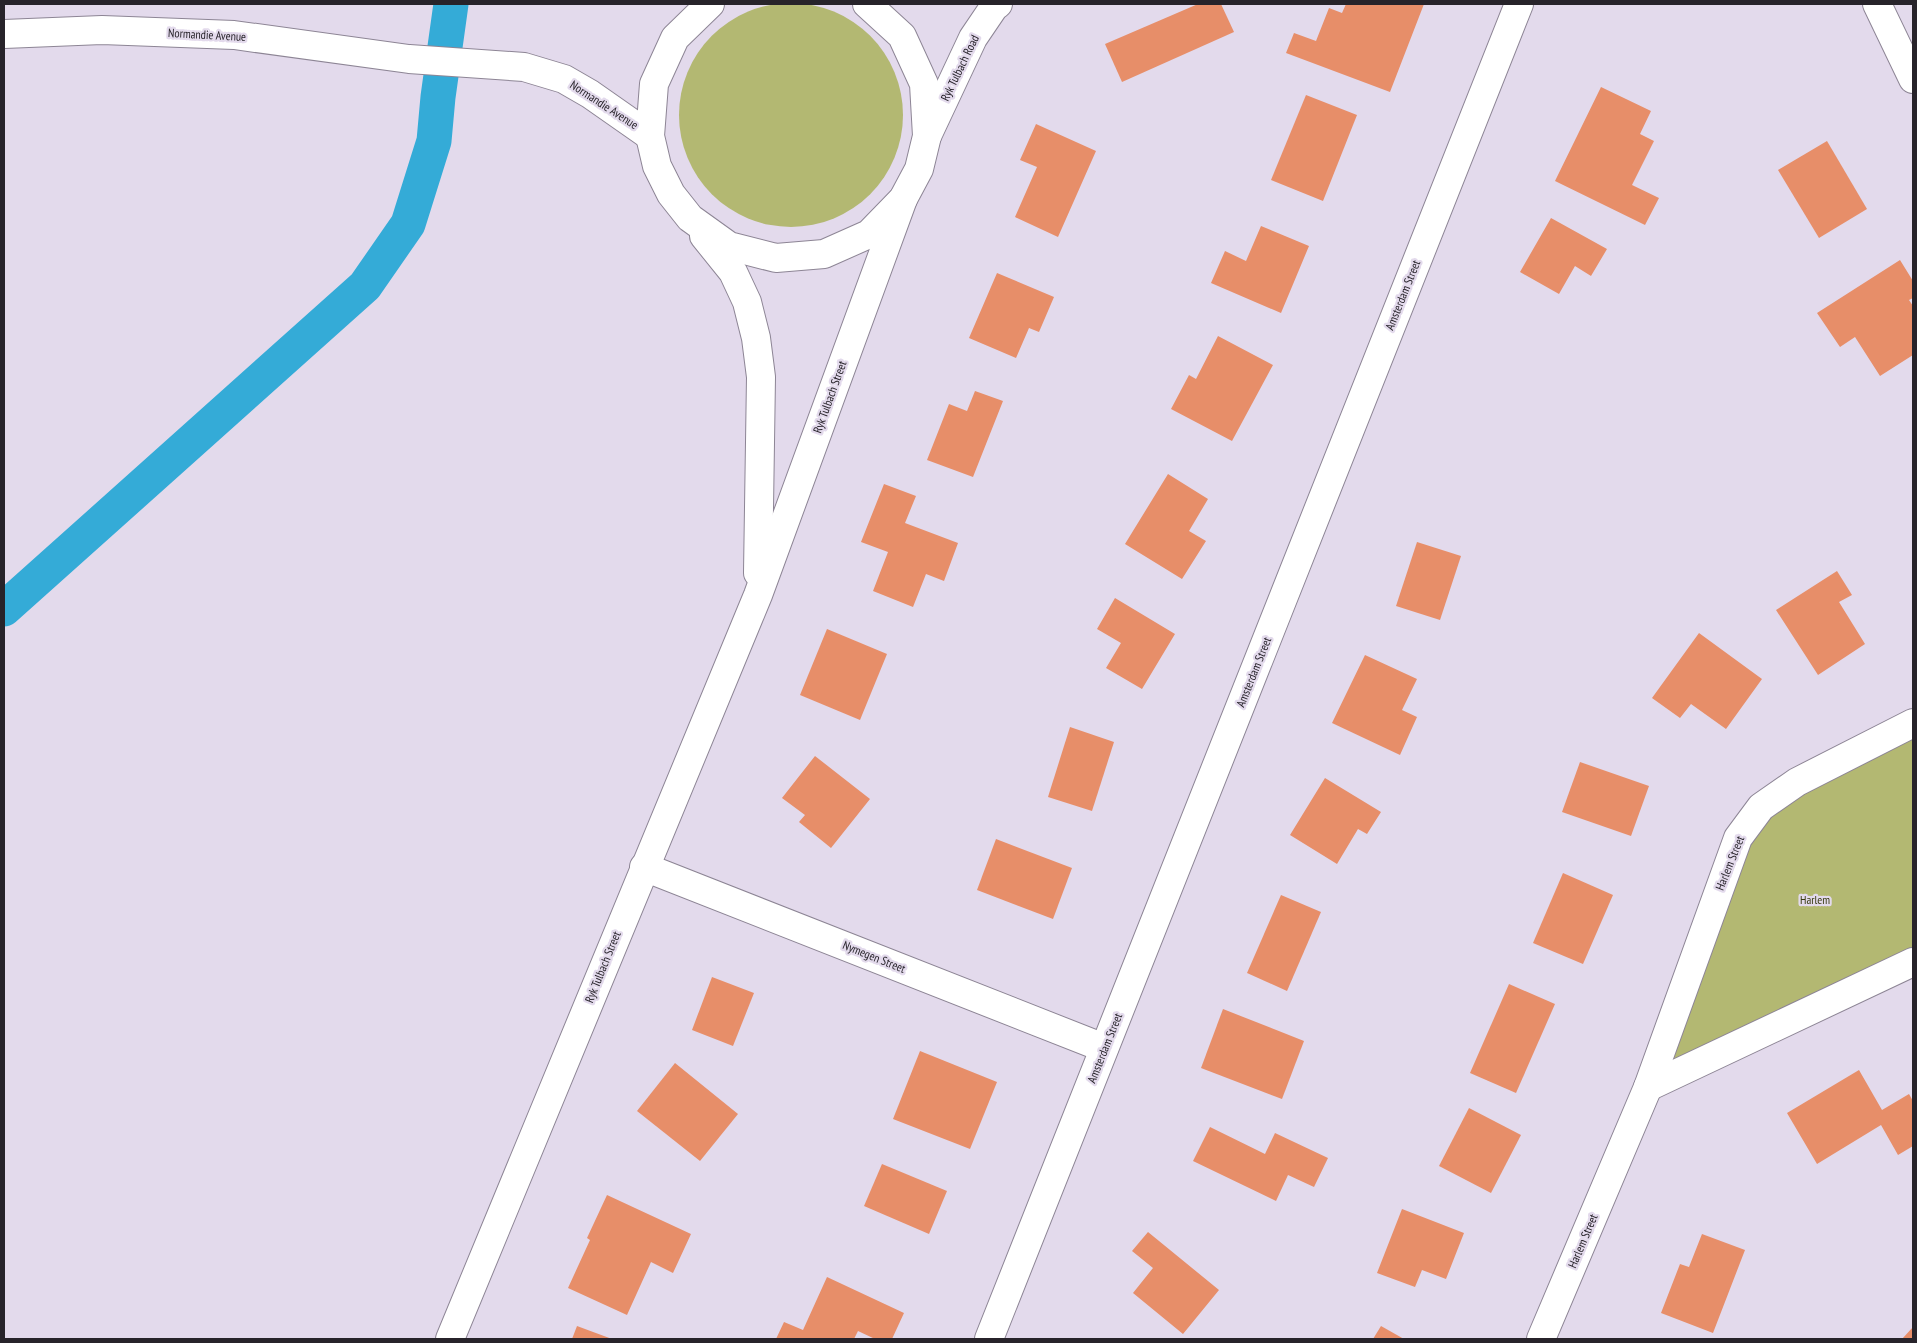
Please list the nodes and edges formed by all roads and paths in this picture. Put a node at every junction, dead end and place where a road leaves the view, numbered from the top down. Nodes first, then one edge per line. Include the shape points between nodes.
1 (710, 4) edge
2 (867, 4) edge
3 (998, 4) edge
4 (1519, 4) edge
5 (1877, 4) edge
6 (4, 34) edge
7 (1913, 79) edge
8 (650, 136) junction
9 (927, 136) junction
10 (903, 199) junction
11 (690, 218) junction
12 (758, 595) junction
13 (1913, 723) edge
14 (644, 867) junction
15 (1913, 962) edge
16 (1104, 1048) junction
17 (1648, 1087) junction
18 (450, 1339) edge
19 (989, 1339) edge
20 (1541, 1339) edge

1 - 8 street via 675,38 654,84
2 - 9 street via 902,36 924,84
3 - 9 street, Ryk Tulbach Road via 973,38
4 - 16 street, Amsterdam Street
5 - 7 street
6 - 8 street, Normandie Avenue via 102,30 234,35 409,58 524,67 564,79
8 - 11 street via 657,166 670,194
9 - 10 street via 919,170
10 - 11 street via 869,234 824,254 776,258 729,246
10 - 12 street, Ryk Tulbach Street
11 - 12 street, Ryk Tulbach Street via 733,272 747,302 756,338 761,377
12 - 14 street, Ryk Tulbach Street
13 - 17 street, Harlem Street via 1797,782 1761,807 1738,838
14 - 16 street, Nymegen Street
14 - 18 street, Ryk Tulbach Street
15 - 17 street
16 - 19 street, Amsterdam Street
17 - 20 street, Harlem Street

